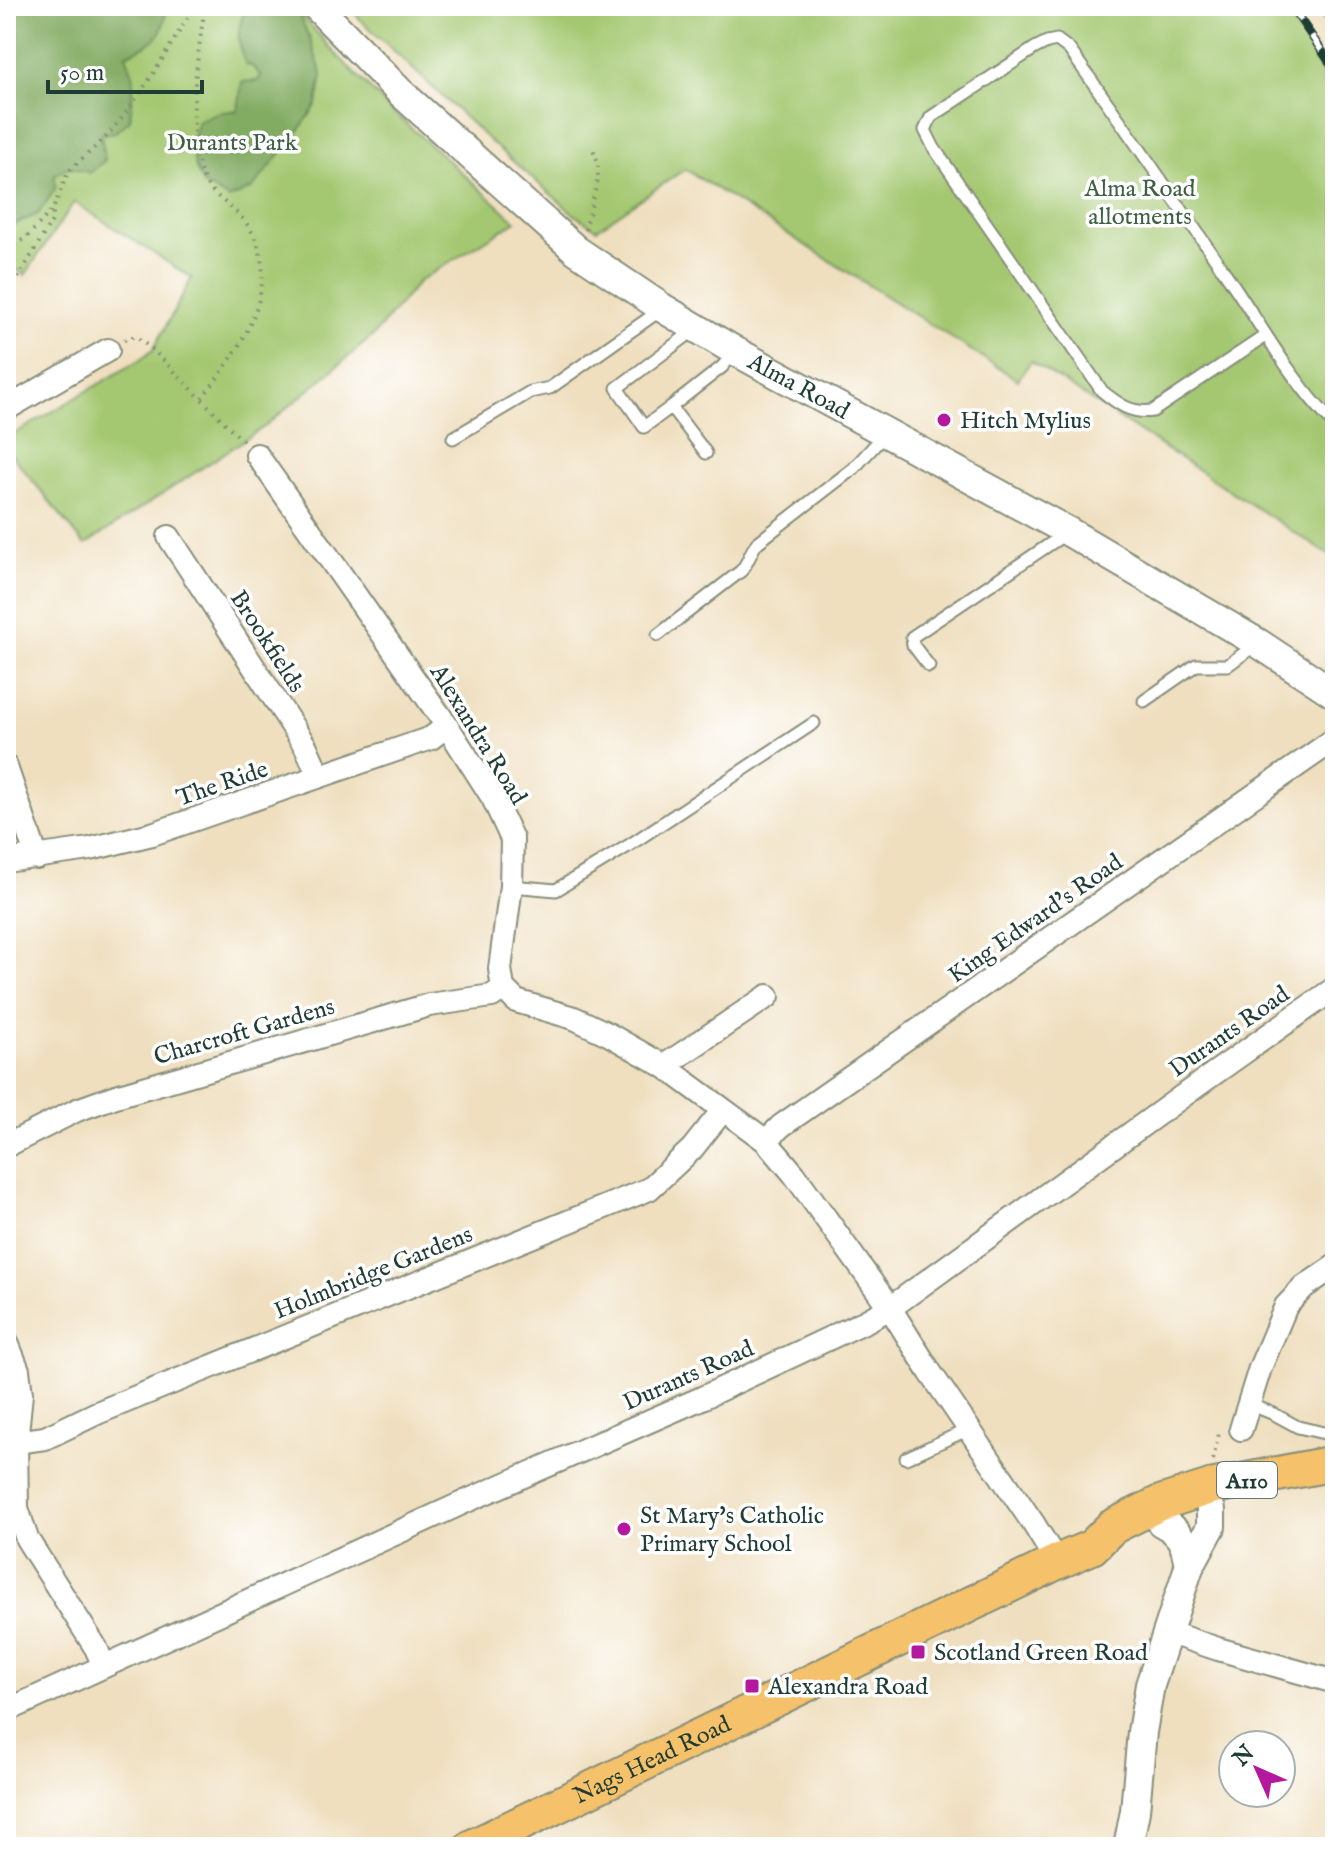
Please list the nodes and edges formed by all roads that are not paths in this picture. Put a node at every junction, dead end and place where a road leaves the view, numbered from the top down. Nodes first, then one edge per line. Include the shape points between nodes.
1 (316, 6) edge
2 (661, 307) junction
3 (692, 326) junction
4 (1265, 336) junction
5 (108, 350) road end
6 (735, 351) junction
7 (671, 407) junction
8 (6, 409) edge
9 (1335, 425) edge
10 (886, 433) junction
11 (453, 438) dead end
12 (706, 453) dead end
13 (257, 455) road end
14 (1069, 532) junction
15 (169, 537) dead end
16 (658, 635) dead end
17 (1258, 643) junction
18 (929, 666) dead end
19 (1335, 694) edge
20 (1144, 701) dead end
21 (814, 723) dead end
22 (447, 726) junction
23 (1335, 739) edge
24 (6, 767) edge
25 (319, 776) junction
26 (37, 858) junction
27 (6, 861) edge
28 (511, 886) junction
29 (503, 988) junction
30 (1335, 988) edge
31 (768, 996) dead end
32 (664, 1066) junction
33 (723, 1110) junction
34 (766, 1141) junction
35 (6, 1146) edge
36 (1335, 1266) edge
37 (890, 1308) junction
38 (6, 1340) edge
39 (1249, 1404) junction
40 (969, 1429) junction
41 (1230, 1431) road end
42 (16, 1442) junction
43 (1330, 1448) edge
44 (906, 1458) dead end
45 (1335, 1487) edge
46 (1211, 1510) junction
47 (1161, 1512) junction
48 (1057, 1562) junction
49 (1189, 1567) junction
50 (1167, 1632) junction
51 (104, 1666) junction
52 (1335, 1682) edge
53 (6, 1711) edge
54 (472, 1847) edge
55 (1128, 1847) edge

1 - 2 street, Alma Road via 401,93 576,250
2 - 3 street, Alma Road
2 - 11 lane via 550,388 530,392
3 - 6 street, Alma Road
3 - 7 lane via 685,337 617,388 644,427
4 - 4 lane via 1127,130 1057,40 1035,48 931,117 925,130 934,148 1102,391 1128,410 1153,411
4 - 9 lane
5 - 8 street
6 - 7 lane
6 - 10 street, Alma Road
7 - 12 lane
10 - 14 street, Alma Road
10 - 16 lane via 854,468 757,543 741,571
13 - 22 street, Alexandra Road
14 - 17 street, Alma Road
14 - 18 lane via 912,637
15 - 25 street, Brookfields via 306,747
17 - 19 street, Alma Road
17 - 20 lane via 1228,665 1196,665
21 - 28 lane via 556,890
22 - 25 street, The Ride via 431,738
22 - 28 street, Alexandra Road via 512,839
23 - 34 street, King Edward's Road
24 - 26 street
25 - 26 street, The Ride via 152,834
26 - 27 street, The Ride
28 - 29 street, Alexandra Road via 500,969
29 - 32 street via 516,1001 574,1018
29 - 35 street, Charcroft Gardens via 492,996 429,1005 116,1096
30 - 37 street, Durants Road
31 - 32 street
32 - 33 street
33 - 34 street
33 - 42 street, Holmbridge Gardens via 692,1149 649,1189 45,1438
34 - 37 street
36 - 39 street via 1286,1306
37 - 40 street
37 - 51 street, Durants Road
38 - 42 street via 21,1394
39 - 41 street
39 - 43 lane
40 - 44 lane
40 - 48 street
42 - 51 street via 17,1508 27,1539
43 - 47 main road, A110 via 1210,1487
45 - 46 main road, A110
46 - 47 main road via 1205,1498
46 - 49 street via 1211,1527
47 - 48 main road, Nags Head Road / A110 via 1112,1527 1092,1547
47 - 49 street via 1186,1547
48 - 54 main road, Nags Head Road / A110
49 - 50 street
50 - 52 street
50 - 55 street via 1146,1701
51 - 53 street, Durants Road

